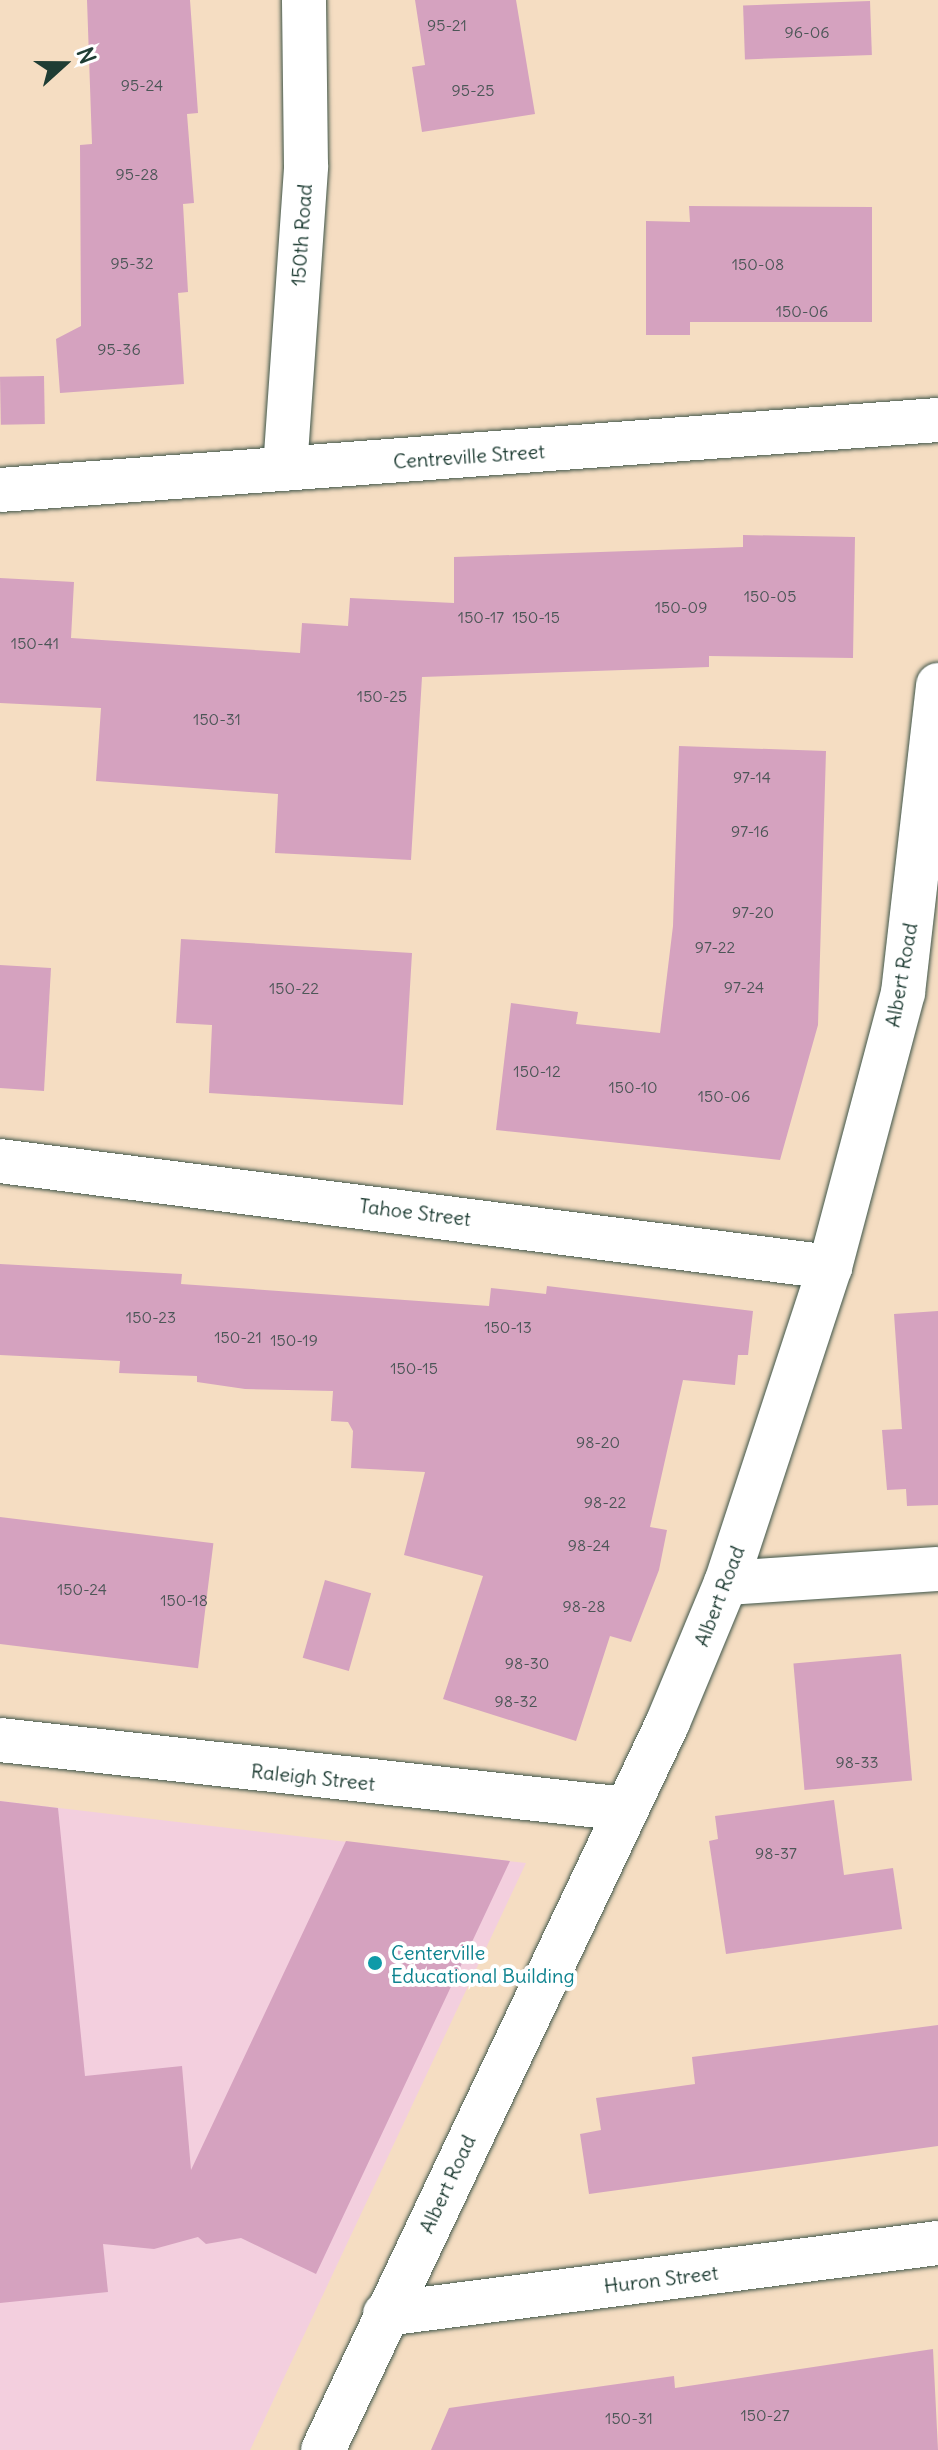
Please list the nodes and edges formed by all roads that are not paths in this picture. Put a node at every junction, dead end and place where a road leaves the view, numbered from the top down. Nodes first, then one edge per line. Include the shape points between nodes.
1 (304, 0) edge
2 (938, 420) edge
3 (285, 469) junction
4 (0, 490) edge
5 (938, 685) edge
6 (920, 992) edge
7 (0, 1161) edge
8 (830, 1267) junction
9 (938, 1569) edge
10 (726, 1583) junction
11 (0, 1740) edge
12 (626, 1809) junction
13 (938, 2243) edge
14 (385, 2314) junction
15 (323, 2450) edge

1 - 3 street, 150th Road via 306,166
2 - 3 street, Centreville Street
3 - 4 street, Centreville Street
5 - 6 street, Albert Road
6 - 8 street, Albert Road
7 - 8 street, Tahoe Street
8 - 10 street, Albert Road
9 - 10 street
10 - 12 street, Albert Road
11 - 12 street, Raleigh Street
12 - 14 street, Albert Road
13 - 14 street, Huron Street
14 - 15 street, Albert Road

